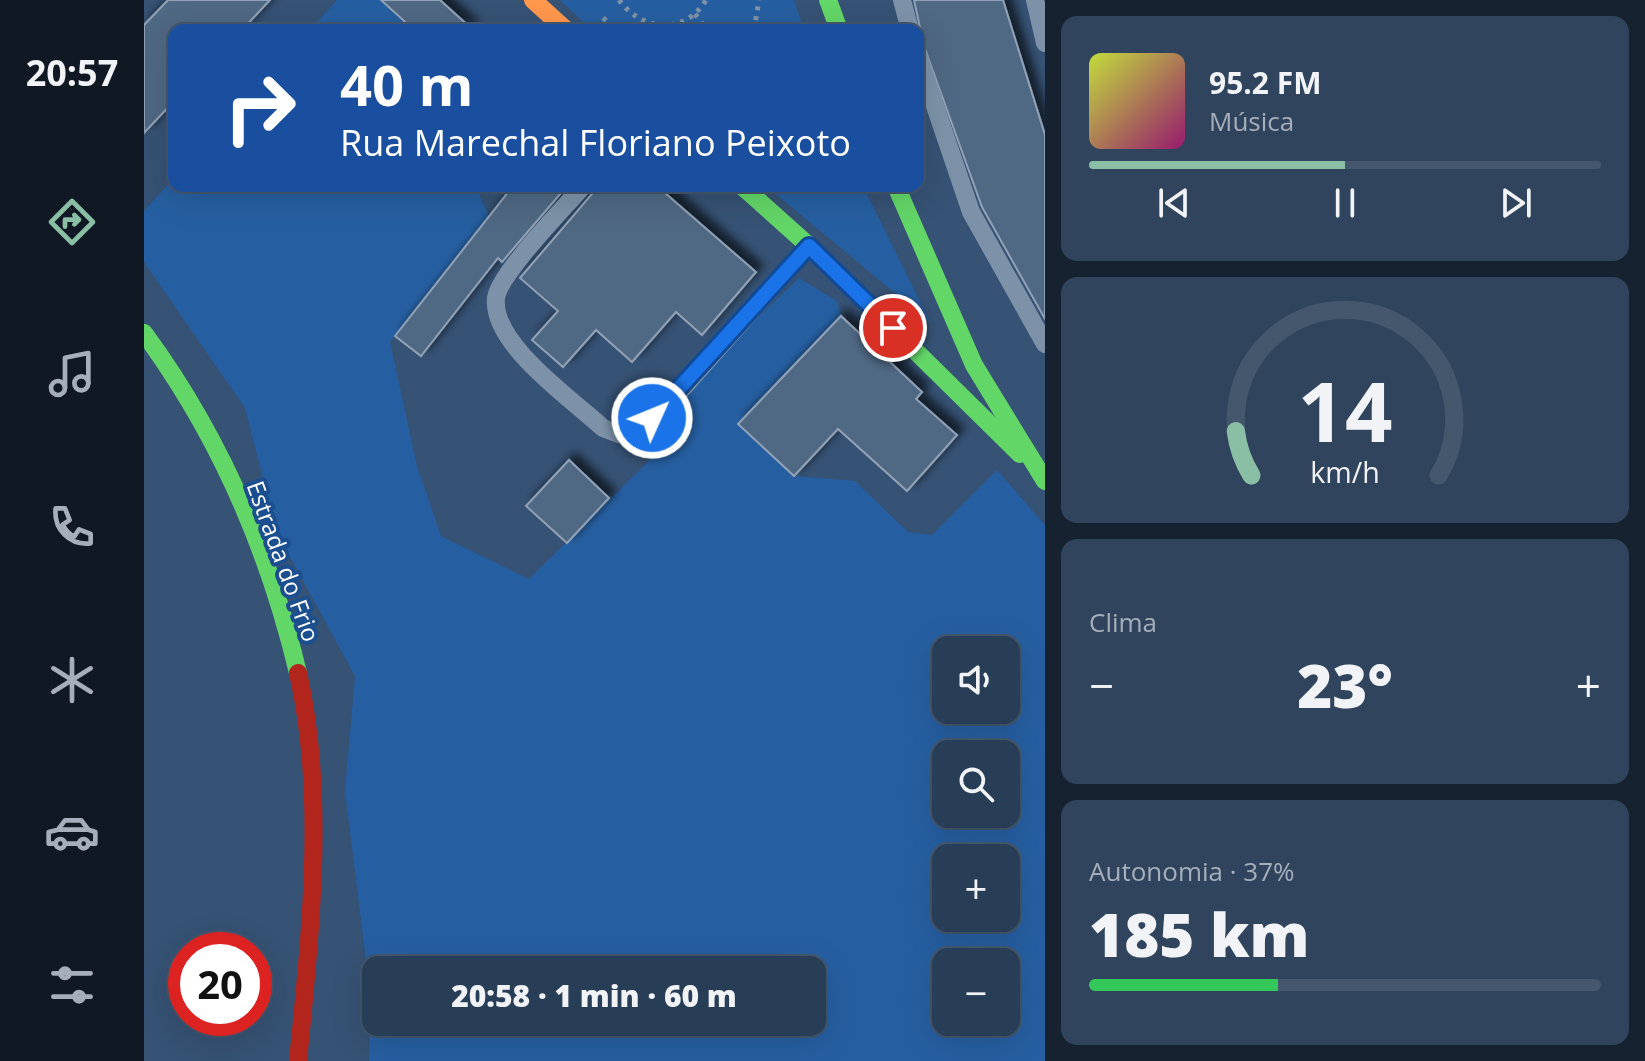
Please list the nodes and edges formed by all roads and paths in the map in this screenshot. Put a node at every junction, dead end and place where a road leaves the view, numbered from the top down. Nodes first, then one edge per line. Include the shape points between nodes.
1 (533, 0) edge
2 (619, 0) edge
3 (706, 0) edge
4 (759, 0) edge
5 (828, 0) edge
6 (902, 0) edge
7 (1035, 0) edge
8 (695, 14) junction
9 (559, 24) edge
10 (650, 24) edge
11 (676, 24) edge
12 (702, 24) edge
13 (755, 24) edge
14 (837, 24) edge
15 (908, 24) edge
16 (1045, 43) edge
17 (924, 74) edge
18 (578, 192) edge
19 (749, 192) edge
20 (899, 192) edge
21 (809, 246) junction
22 (144, 333) edge
23 (1045, 344) edge
24 (1042, 476) edge
25 (311, 924) junction
26 (323, 1013) dead end
27 (298, 1061) edge

1 - 9 main road
2 - 10 path
3 - 8 path
4 - 13 path
5 - 14 main road
6 - 15 lane
7 - 16 lane
8 - 11 path
8 - 12 path
17 - 23 lane via 971,212
18 - 21 lane via 510,270 496,297 499,322 512,345 603,428 619,434 637,430 667,406
19 - 21 main road
20 - 24 main road via 974,365
21 - 24 main road
22 - 25 main road, Estrada do Frio via 213,441 256,539 289,634 311,746
25 - 26 main road, Estrada do Frio
25 - 27 main road, Estrada do Frio

